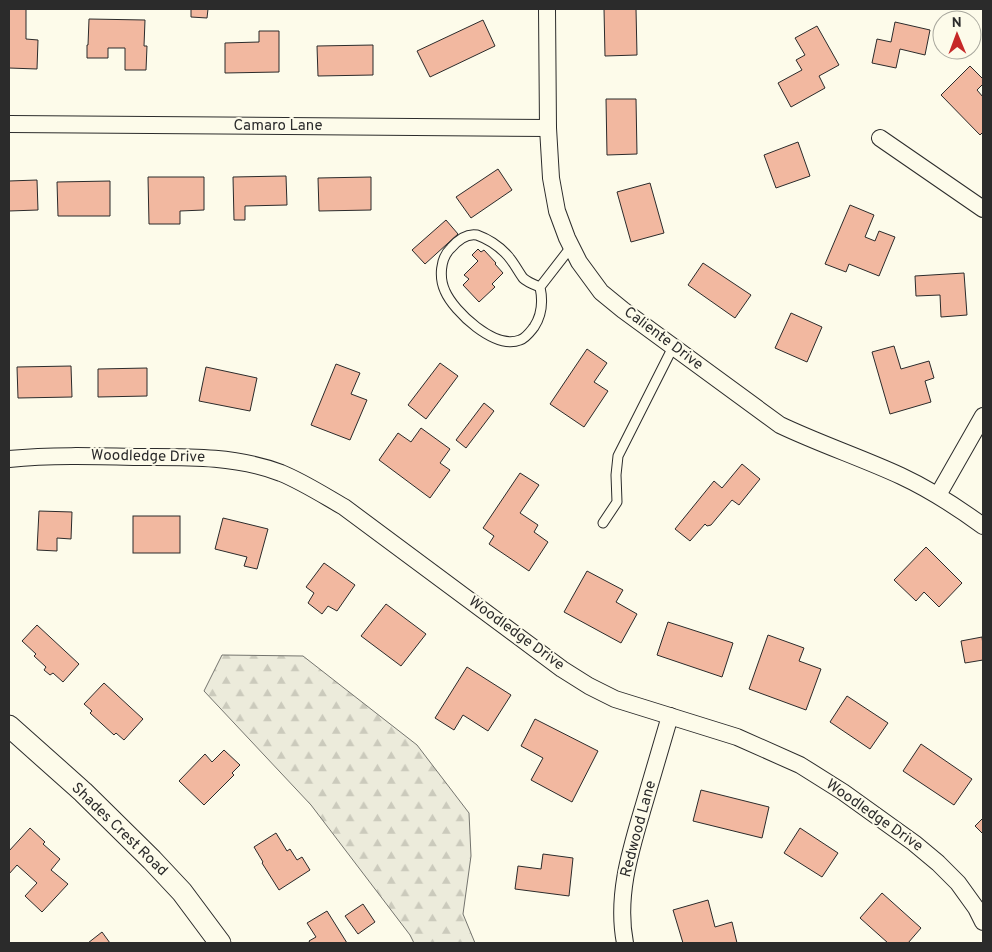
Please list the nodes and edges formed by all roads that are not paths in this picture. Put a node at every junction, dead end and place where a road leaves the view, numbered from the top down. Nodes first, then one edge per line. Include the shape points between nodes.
1 (547, 9) edge
2 (9, 124) edge
3 (548, 128) junction
4 (880, 138) dead end
5 (983, 209) edge
6 (571, 247) junction
7 (540, 287) junction
8 (674, 347) junction
9 (983, 416) edge
10 (9, 459) edge
11 (938, 495) junction
12 (604, 523) dead end
13 (983, 526) edge
14 (670, 716) junction
15 (9, 726) edge
16 (983, 922) edge
17 (220, 943) edge
18 (625, 943) edge

1 - 3 street, Caliente Drive
2 - 3 street, Camaro Lane
3 - 6 street, Caliente Drive via 557,210
4 - 5 street
6 - 7 lane
6 - 8 street, Caliente Drive via 601,292
7 - 7 lane via 542,305 530,333 520,340 495,338 471,324 452,304 444,290 443,261 446,252 457,241 474,234 508,256 525,280
8 - 11 street, Caliente Drive via 780,425
8 - 12 lane via 618,456 617,502
9 - 11 street
10 - 14 street, Woodledge Drive via 36,456 193,457 222,459 279,473 310,486 344,507 589,686 615,700
11 - 13 street, Caliente Drive
14 - 16 street, Woodledge Drive via 737,738 800,765 844,792 938,863 958,884
14 - 18 street, Redwood Lane via 628,862 622,908
15 - 17 street, Shades Crest Road via 152,860 182,892

